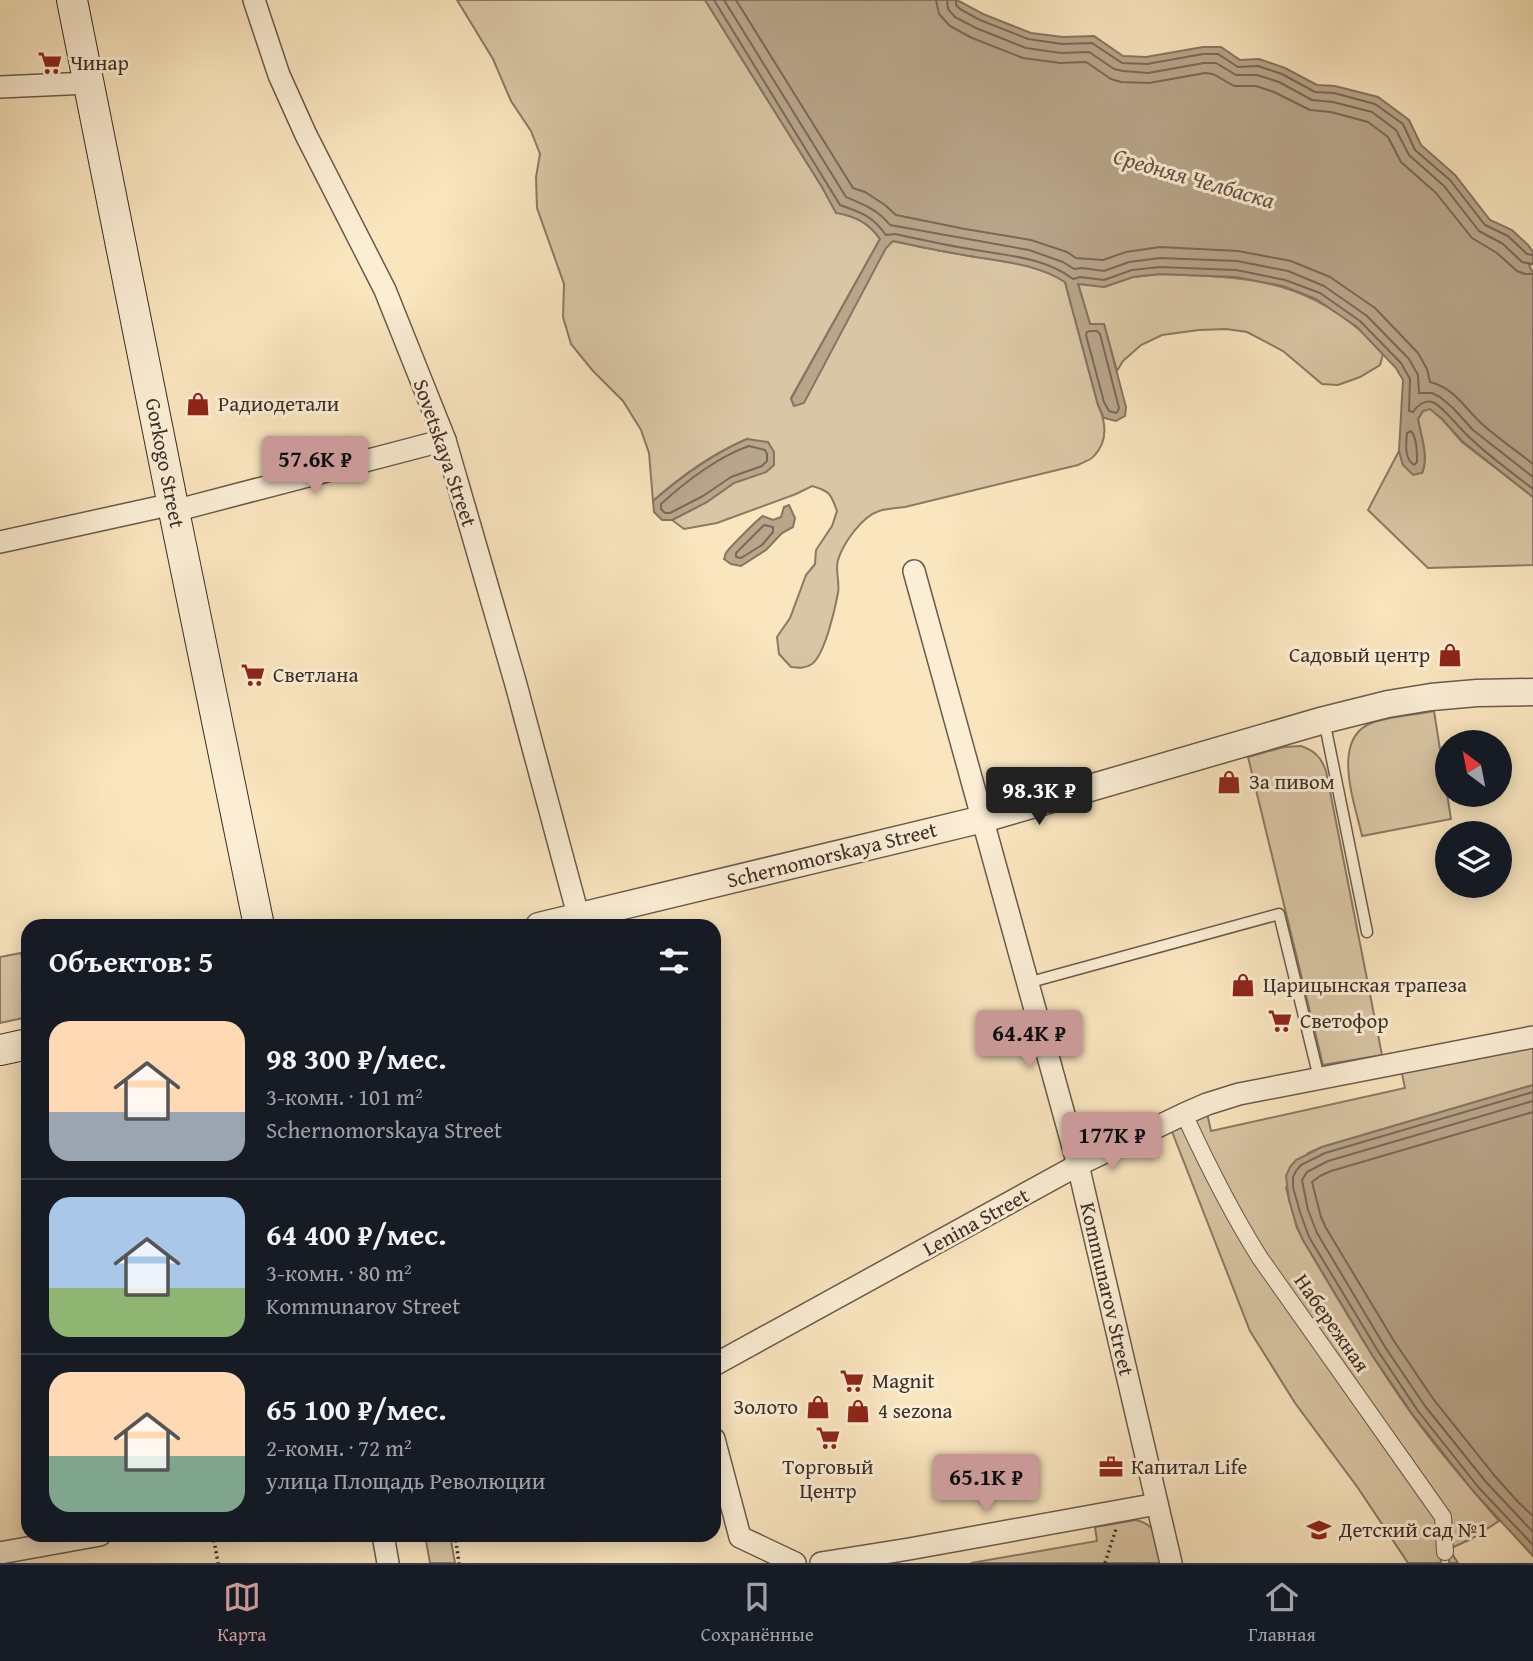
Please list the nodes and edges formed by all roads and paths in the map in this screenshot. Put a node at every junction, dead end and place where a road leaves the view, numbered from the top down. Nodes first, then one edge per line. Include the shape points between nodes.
1 (72, 0) edge
2 (254, 0) edge
3 (89, 83) junction
4 (0, 87) edge
5 (445, 440) junction
6 (173, 507) junction
7 (0, 542) edge
8 (914, 571) dead end
9 (1533, 692) edge
10 (1324, 720) junction
11 (983, 819) junction
12 (258, 919) edge
13 (579, 919) edge
14 (588, 919) edge
15 (1367, 932) dead end
16 (1027, 983) junction
17 (1533, 1037) edge
18 (21, 1046) edge
19 (0, 1050) edge
20 (1319, 1078) junction
21 (1184, 1115) junction
22 (1077, 1165) junction
23 (721, 1361) edge
24 (721, 1465) edge
25 (1157, 1504) junction
26 (1122, 1510) junction
27 (61, 1542) edge
28 (214, 1542) edge
29 (384, 1542) edge
30 (456, 1542) edge
31 (1444, 1552) dead end
32 (0, 1553) edge
33 (218, 1563) edge
34 (388, 1563) edge
35 (459, 1563) edge
36 (795, 1563) edge
37 (821, 1563) edge
38 (1105, 1563) edge
39 (1171, 1563) edge

1 - 3 main road, Gorkogo Street
2 - 5 street, Sovetskaya Street via 279,75 385,290
3 - 4 street
3 - 6 main road, Gorkogo Street
5 - 6 street
5 - 13 street, Sovetskaya Street
6 - 7 street
6 - 12 main road, Gorkogo Street
8 - 11 street, Kommunarov Street
9 - 10 street, Sсhernomorskaya Street via 1430,697
10 - 11 street, Sсhernomorskaya Street
10 - 15 lane
11 - 14 street, Sсhernomorskaya Street
11 - 16 street, Kommunarov Street
16 - 20 lane via 1279,914
16 - 22 street, Kommunarov Street
17 - 20 street, Lenina Street
18 - 19 main road
20 - 21 street, Lenina Street via 1238,1094
21 - 22 street, Lenina Street
21 - 31 street, Набережная via 1260,1258 1443,1517
22 - 23 street, Lenina Street
22 - 25 street, Kommunarov Street
24 - 36 street via 740,1537
25 - 26 street
25 - 39 street, Kommunarov Street
26 - 37 street
26 - 38 path
27 - 32 street
28 - 33 path
29 - 34 street
30 - 35 path

